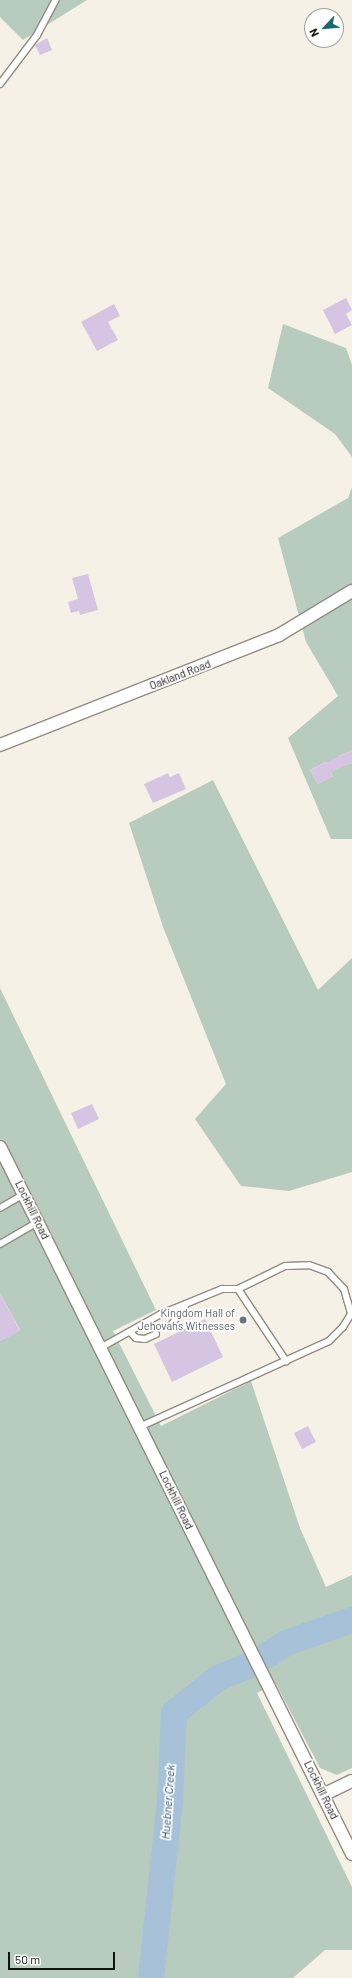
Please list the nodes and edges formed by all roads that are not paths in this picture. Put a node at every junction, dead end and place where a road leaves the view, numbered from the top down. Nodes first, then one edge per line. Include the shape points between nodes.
1 (56, 0) edge
2 (0, 84) edge
3 (352, 591) edge
4 (0, 745) edge
5 (0, 1147) edge
6 (24, 1194) junction
7 (0, 1208) edge
8 (38, 1222) junction
9 (0, 1244) edge
10 (238, 1289) junction
11 (186, 1304) junction
12 (352, 1314) edge
13 (170, 1327) dead end
14 (130, 1332) junction
15 (156, 1334) dead end
16 (100, 1348) junction
17 (286, 1361) junction
18 (140, 1427) junction
19 (352, 1781) edge
20 (323, 1796) junction
21 (352, 1854) edge

1 - 2 lane via 37,35
3 - 4 street, Oakland Road via 279,636
5 - 6 street, Lockhill Road
6 - 7 lane
6 - 8 street, Lockhill Road
8 - 9 lane
8 - 16 street, Lockhill Road
10 - 11 lane via 222,1289
10 - 12 lane via 286,1266 309,1265 328,1272 344,1289
10 - 17 lane
11 - 13 lane
11 - 14 lane via 161,1314
12 - 17 lane via 343,1328 329,1341
14 - 15 lane via 136,1338 144,1339
14 - 16 lane
16 - 18 street, Lockhill Road
17 - 18 lane
18 - 20 street, Lockhill Road
19 - 20 street
20 - 21 street, Lockhill Road

